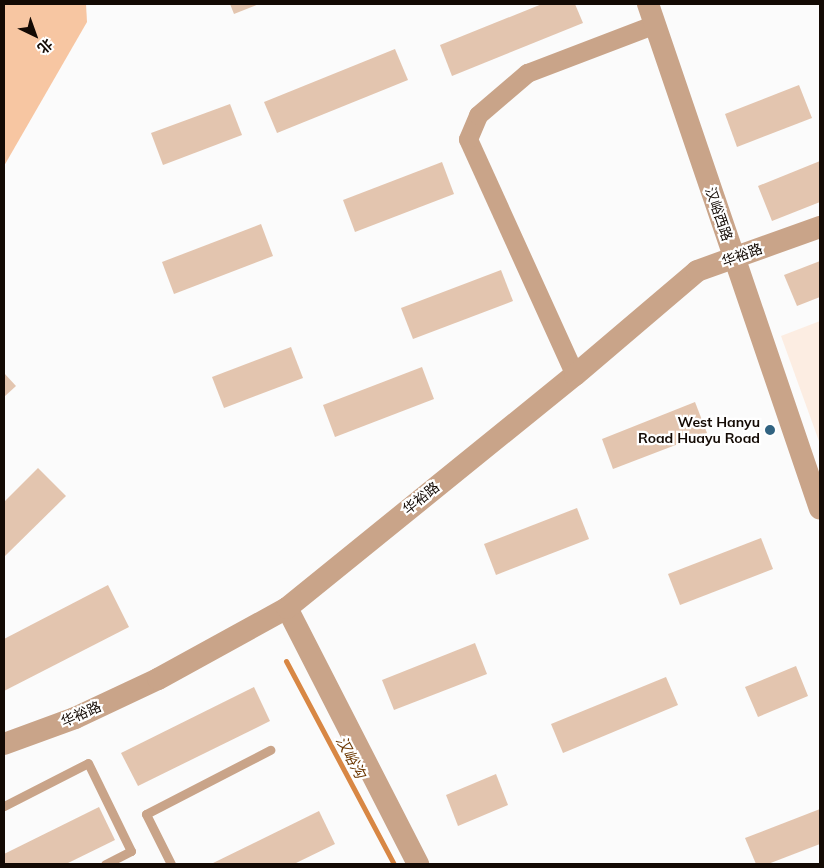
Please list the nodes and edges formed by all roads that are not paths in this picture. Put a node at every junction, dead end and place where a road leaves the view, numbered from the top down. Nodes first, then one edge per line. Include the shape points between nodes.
1 (651, 14) edge
2 (820, 227) edge
3 (733, 258) junction
4 (575, 375) junction
5 (820, 510) edge
6 (287, 608) junction
7 (4, 744) edge
8 (270, 750) dead end
9 (4, 806) edge
10 (106, 864) edge
11 (171, 864) edge
12 (418, 864) edge

1 - 3 street, 汉峪西路
1 - 4 street via 527,73 478,115 468,138
2 - 3 street, 华裕路
3 - 4 street, 华裕路 via 697,271
3 - 5 street, 汉峪西路
4 - 6 street, 华裕路
6 - 7 street, 华裕路 via 75,718
6 - 12 street
8 - 11 lane via 146,814
9 - 10 lane via 88,763 131,852

